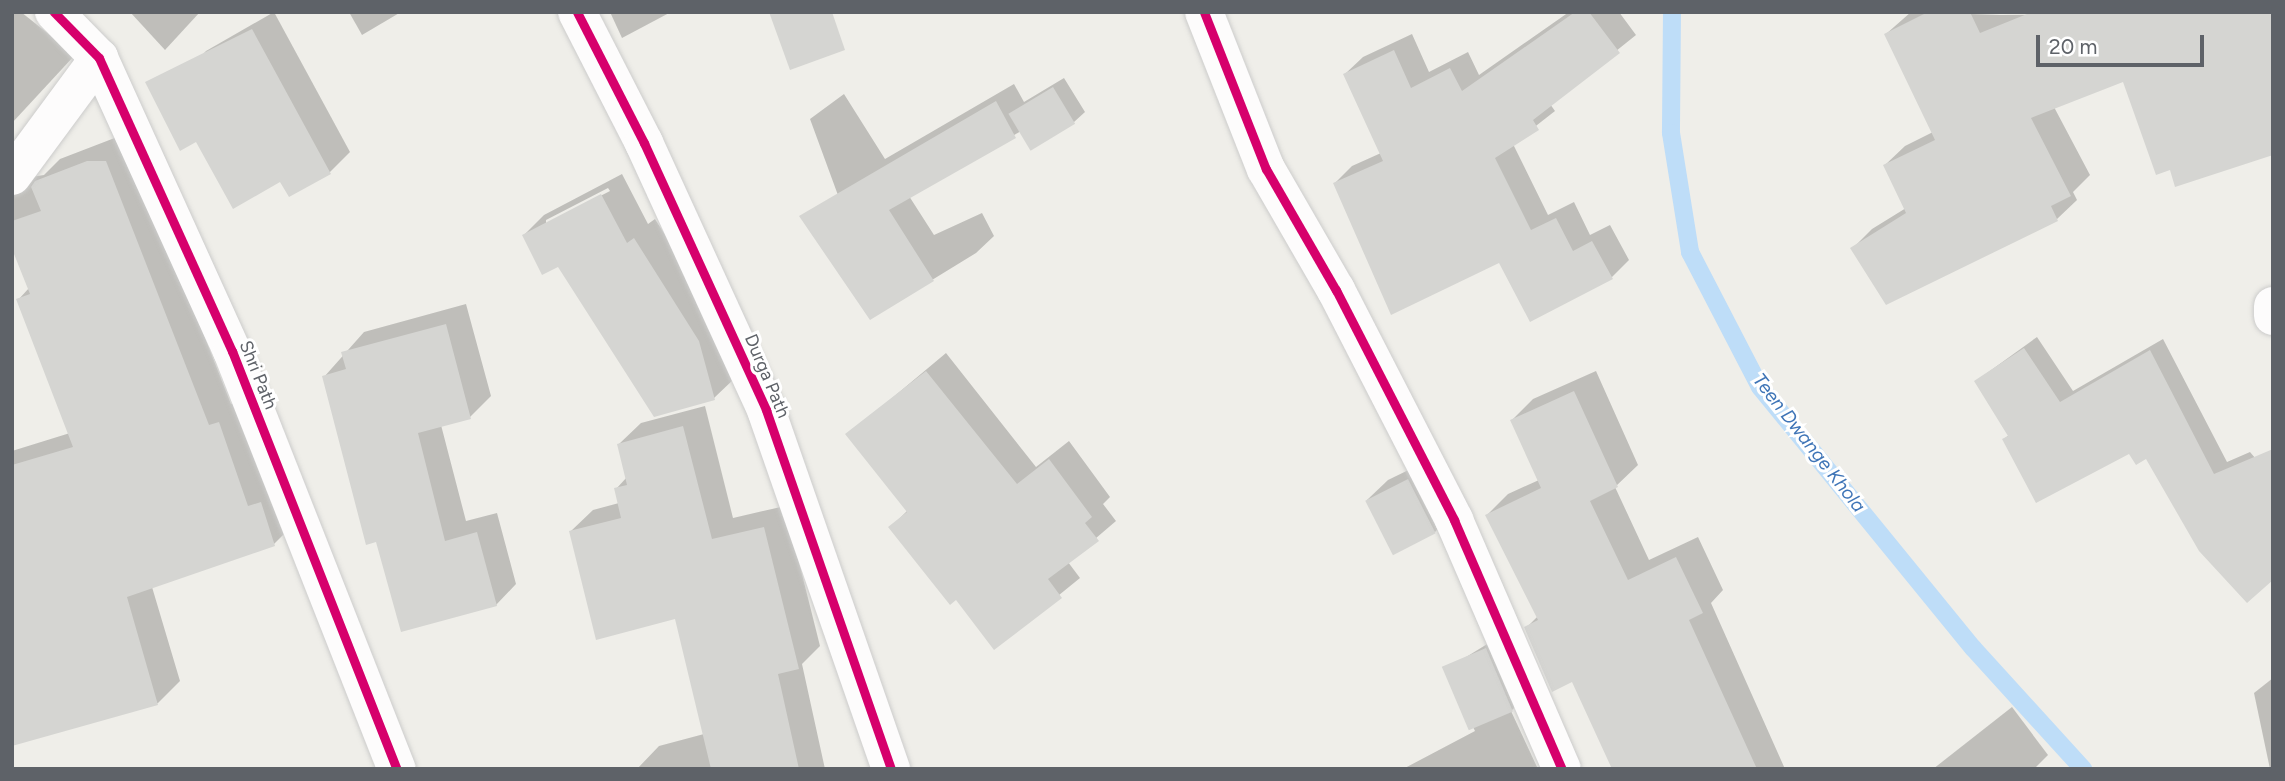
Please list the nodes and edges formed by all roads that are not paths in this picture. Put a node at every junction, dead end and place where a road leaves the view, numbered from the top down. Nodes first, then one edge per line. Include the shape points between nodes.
1 (54, 12) edge
2 (577, 12) edge
3 (1204, 12) edge
4 (99, 58) junction
5 (12, 176) edge
6 (2273, 306) edge
7 (2273, 316) edge
8 (397, 769) edge
9 (891, 769) edge
10 (1562, 769) edge

1 - 4 street, Shri Path
2 - 9 street, Durga Path via 644,143 766,410
3 - 10 street via 1266,169 1336,290 1454,520
4 - 5 street
4 - 8 street, Shri Path via 232,351
6 - 7 street

